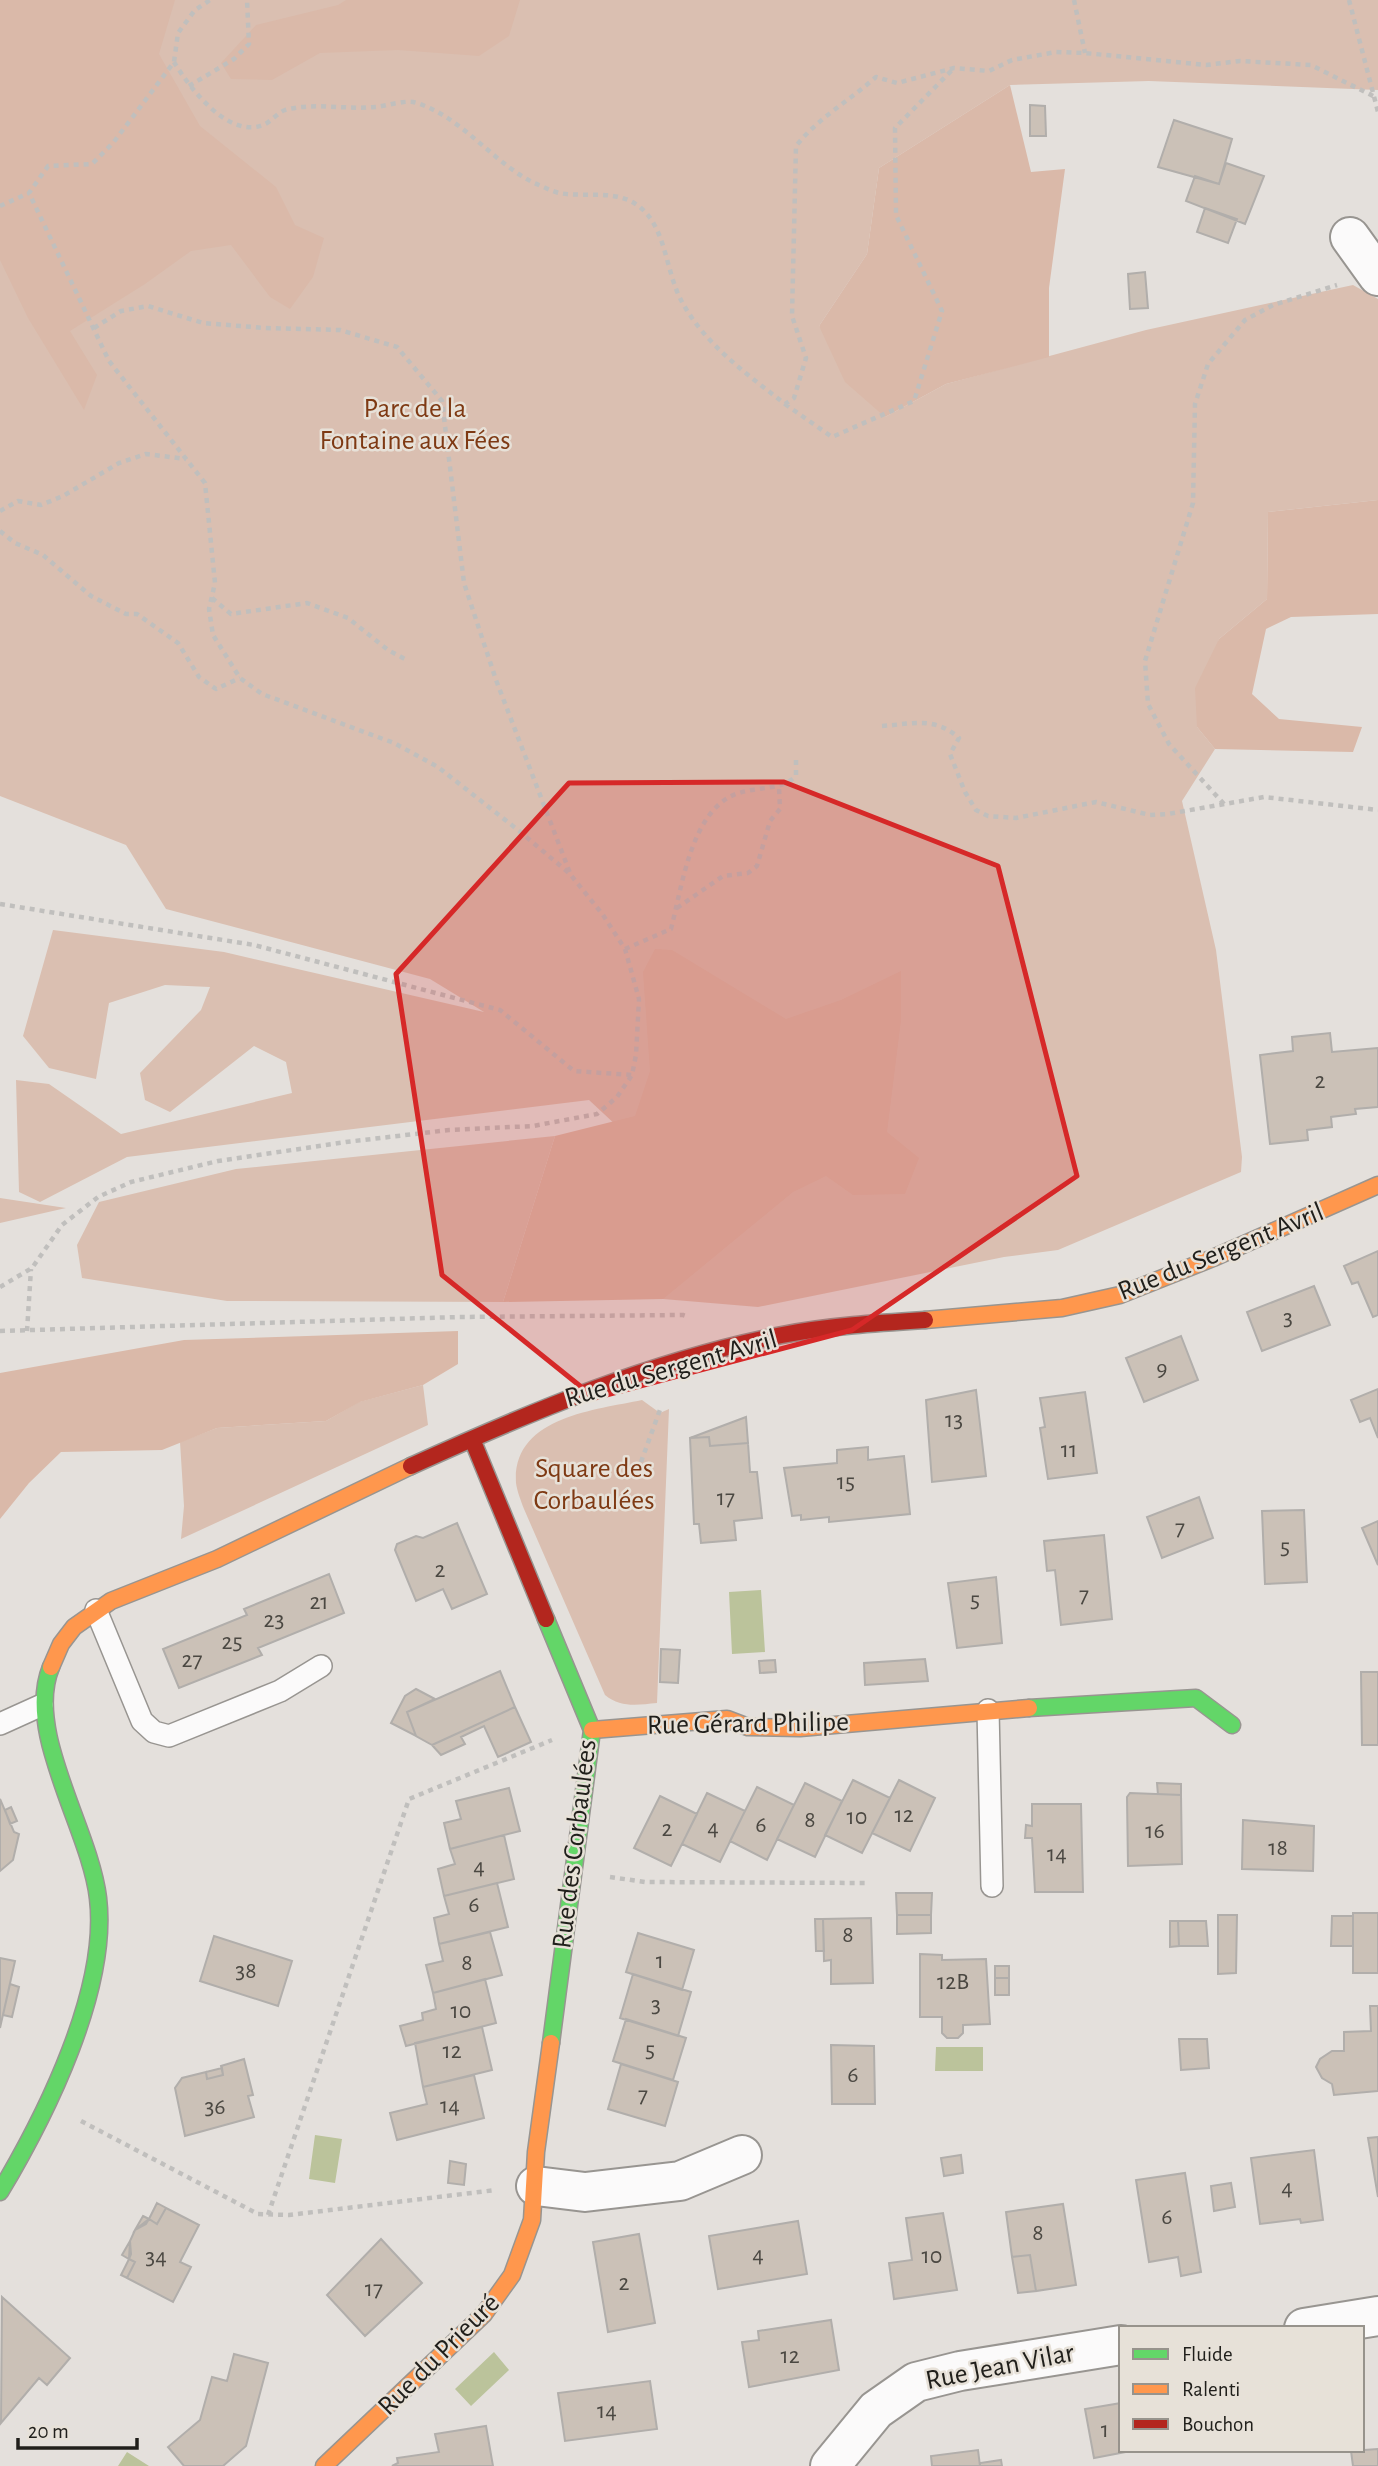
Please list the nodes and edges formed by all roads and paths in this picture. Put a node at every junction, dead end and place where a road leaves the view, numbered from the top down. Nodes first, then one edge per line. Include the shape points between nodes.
1 (210, 0) edge
2 (247, 0) edge
3 (1074, 0) edge
4 (1349, 0) edge
5 (1085, 53) junction
6 (174, 62) junction
7 (954, 68) junction
8 (189, 86) junction
9 (1373, 96) junction
10 (1378, 112) edge
11 (29, 193) junction
12 (0, 206) edge
13 (1350, 237) dead end
14 (1376, 275) edge
15 (94, 328) junction
16 (785, 404) junction
17 (187, 459) junction
18 (0, 511) edge
19 (0, 531) edge
20 (212, 598) junction
21 (405, 659) dead end
22 (240, 678) junction
23 (882, 726) dead end
24 (796, 760) dead end
25 (779, 787) junction
26 (1224, 804) junction
27 (1378, 810) edge
28 (570, 874) junction
29 (0, 904) edge
30 (676, 909) junction
31 (625, 949) junction
32 (632, 1075) junction
33 (1378, 1185) edge
34 (32, 1268) junction
35 (0, 1287) edge
36 (0, 1331) edge
37 (27, 1331) junction
38 (744, 1342) junction
39 (661, 1407) dead end
40 (472, 1439) junction
41 (641, 1462) dead end
42 (96, 1610) junction
43 (321, 1666) dead end
44 (42, 1705) junction
45 (988, 1710) junction
46 (0, 1724) edge
47 (1232, 1725) dead end
48 (592, 1730) junction
49 (571, 1872) junction
50 (869, 1882) dead end
51 (992, 1886) dead end
52 (49, 2104) junction
53 (742, 2155) dead end
54 (536, 2186) junction
55 (0, 2192) edge
56 (268, 2215) junction
57 (1378, 2316) edge
58 (1316, 2326) edge
59 (1119, 2344) edge
60 (324, 2466) edge
61 (830, 2466) edge

1 - 6 path via 195,10 178,33
2 - 8 path via 249,44 234,59
3 - 5 path
4 - 9 path
5 - 7 path via 1056,52 1012,60 989,71
5 - 9 path via 1206,65 1240,61 1311,65
6 - 8 path
6 - 11 path via 113,144 92,164 48,166
7 - 16 path via 897,83 876,77 812,126 796,146 792,316 806,358 794,398
7 - 16 path via 895,128 896,215 942,310 914,401 832,437
8 - 16 path via 214,113 248,127 263,125 283,110 413,102 445,114 487,152 533,182 558,193 614,195 640,207 655,224 681,301 732,364
9 - 10 path
11 - 12 path
11 - 15 path
13 - 14 street
14 - 26 path via 1273,305 1245,320 1201,379 1195,404 1193,503 1145,661 1149,704 1169,744
15 - 17 path via 109,361
15 - 28 path via 121,311 148,306 203,323 340,330 397,346 442,401 464,583
17 - 18 path via 146,454 119,463 41,505 18,501
17 - 20 path via 205,483 215,583
19 - 22 path via 15,544 43,555 91,596 126,614 137,614 178,643 199,677 216,689
20 - 21 path via 231,614 307,603 348,618
20 - 22 path via 213,635
22 - 28 path via 262,694 394,743 438,767
23 - 26 path via 920,720 947,727 959,738 950,754 956,775 976,810 988,816 1016,818 1096,802 1150,815
24 - 25 path via 796,776
25 - 30 path via 780,809 770,821 757,866 748,873 723,876
25 - 30 path via 736,794 706,815 685,864
26 - 27 path via 1264,797
28 - 31 path
29 - 32 path via 254,945 500,1010 575,1071
30 - 31 path via 671,929
31 - 32 path via 639,999
32 - 34 path via 617,1097 597,1114 533,1126 346,1142 218,1161 131,1182 98,1197 62,1225
33 - 38 street, Rue du Sergent Avril via 1138,1291 1066,1308 820,1329
34 - 35 path
34 - 37 path
36 - 37 path
37 - 38 path via 684,1315
38 - 40 street, Rue du Sergent Avril via 578,1393
39 - 41 path
40 - 42 street, Rue du Sergent Avril via 193,1570
40 - 48 street, Rue des Corbaulées
42 - 43 lane via 142,1721 154,1732 169,1736 280,1691
42 - 44 street, Rue du Sergent Avril via 65,1637 52,1661
44 - 46 lane
44 - 52 street via 55,1761 85,1837 99,1899 88,1984
45 - 47 street, Rue Gérard Philipe via 1196,1698
45 - 48 street, Rue Gérard Philipe via 800,1728 748,1727 727,1719
45 - 51 lane
48 - 49 street, Rue des Corbaulées
48 - 56 path via 555,1739 409,1799
49 - 50 path via 645,1882
49 - 54 street, Rue des Corbaulées via 536,2152
52 - 55 street
52 - 56 path via 246,2209
53 - 54 street via 680,2181 585,2192
54 - 56 path
54 - 60 street, Rue du Prieuré via 528,2245 508,2286
57 - 58 street
59 - 61 street, Rue Jean Vilar via 916,2382 876,2410

